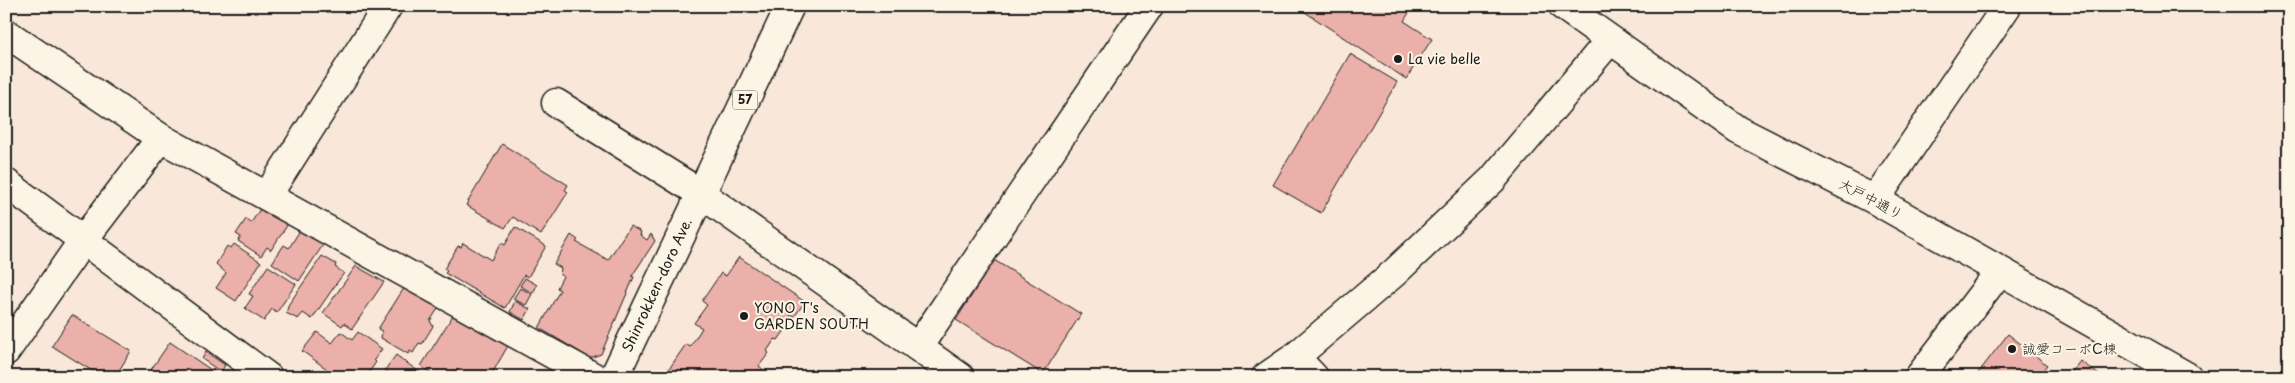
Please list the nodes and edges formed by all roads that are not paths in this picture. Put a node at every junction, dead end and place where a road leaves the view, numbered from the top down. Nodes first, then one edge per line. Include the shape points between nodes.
1 (388, 6) edge
2 (790, 6) edge
3 (1149, 6) edge
4 (1563, 6) edge
5 (2007, 6) edge
6 (1592, 14) edge
7 (6, 32) edge
8 (1610, 40) junction
9 (556, 103) dead end
10 (162, 138) junction
11 (6, 183) edge
12 (700, 193) junction
13 (267, 196) junction
14 (1875, 200) junction
15 (84, 239) junction
16 (2000, 271) junction
17 (918, 347) junction
18 (6, 350) edge
19 (1295, 357) junction
20 (268, 377) edge
21 (594, 377) edge
22 (614, 377) edge
23 (960, 377) edge
24 (1266, 377) edge
25 (1314, 377) edge
26 (1919, 377) edge
27 (2188, 377) edge

1 - 13 street
2 - 12 street, 57
3 - 17 street
4 - 6 street, 大戸中通り
5 - 14 street
6 - 8 street, 大戸中通り
7 - 10 street
8 - 14 street, 大戸中通り via 1738,130
8 - 19 street via 1492,180 1394,273
9 - 12 street
10 - 13 street
10 - 15 street
11 - 15 street
12 - 17 street
12 - 22 street, Shinrokken-doro Ave. / 57
13 - 21 street
14 - 16 street, 大戸中通り
15 - 18 street
15 - 20 street
16 - 26 street
16 - 27 street, 大戸中通り
17 - 23 street
19 - 24 street
19 - 25 street

